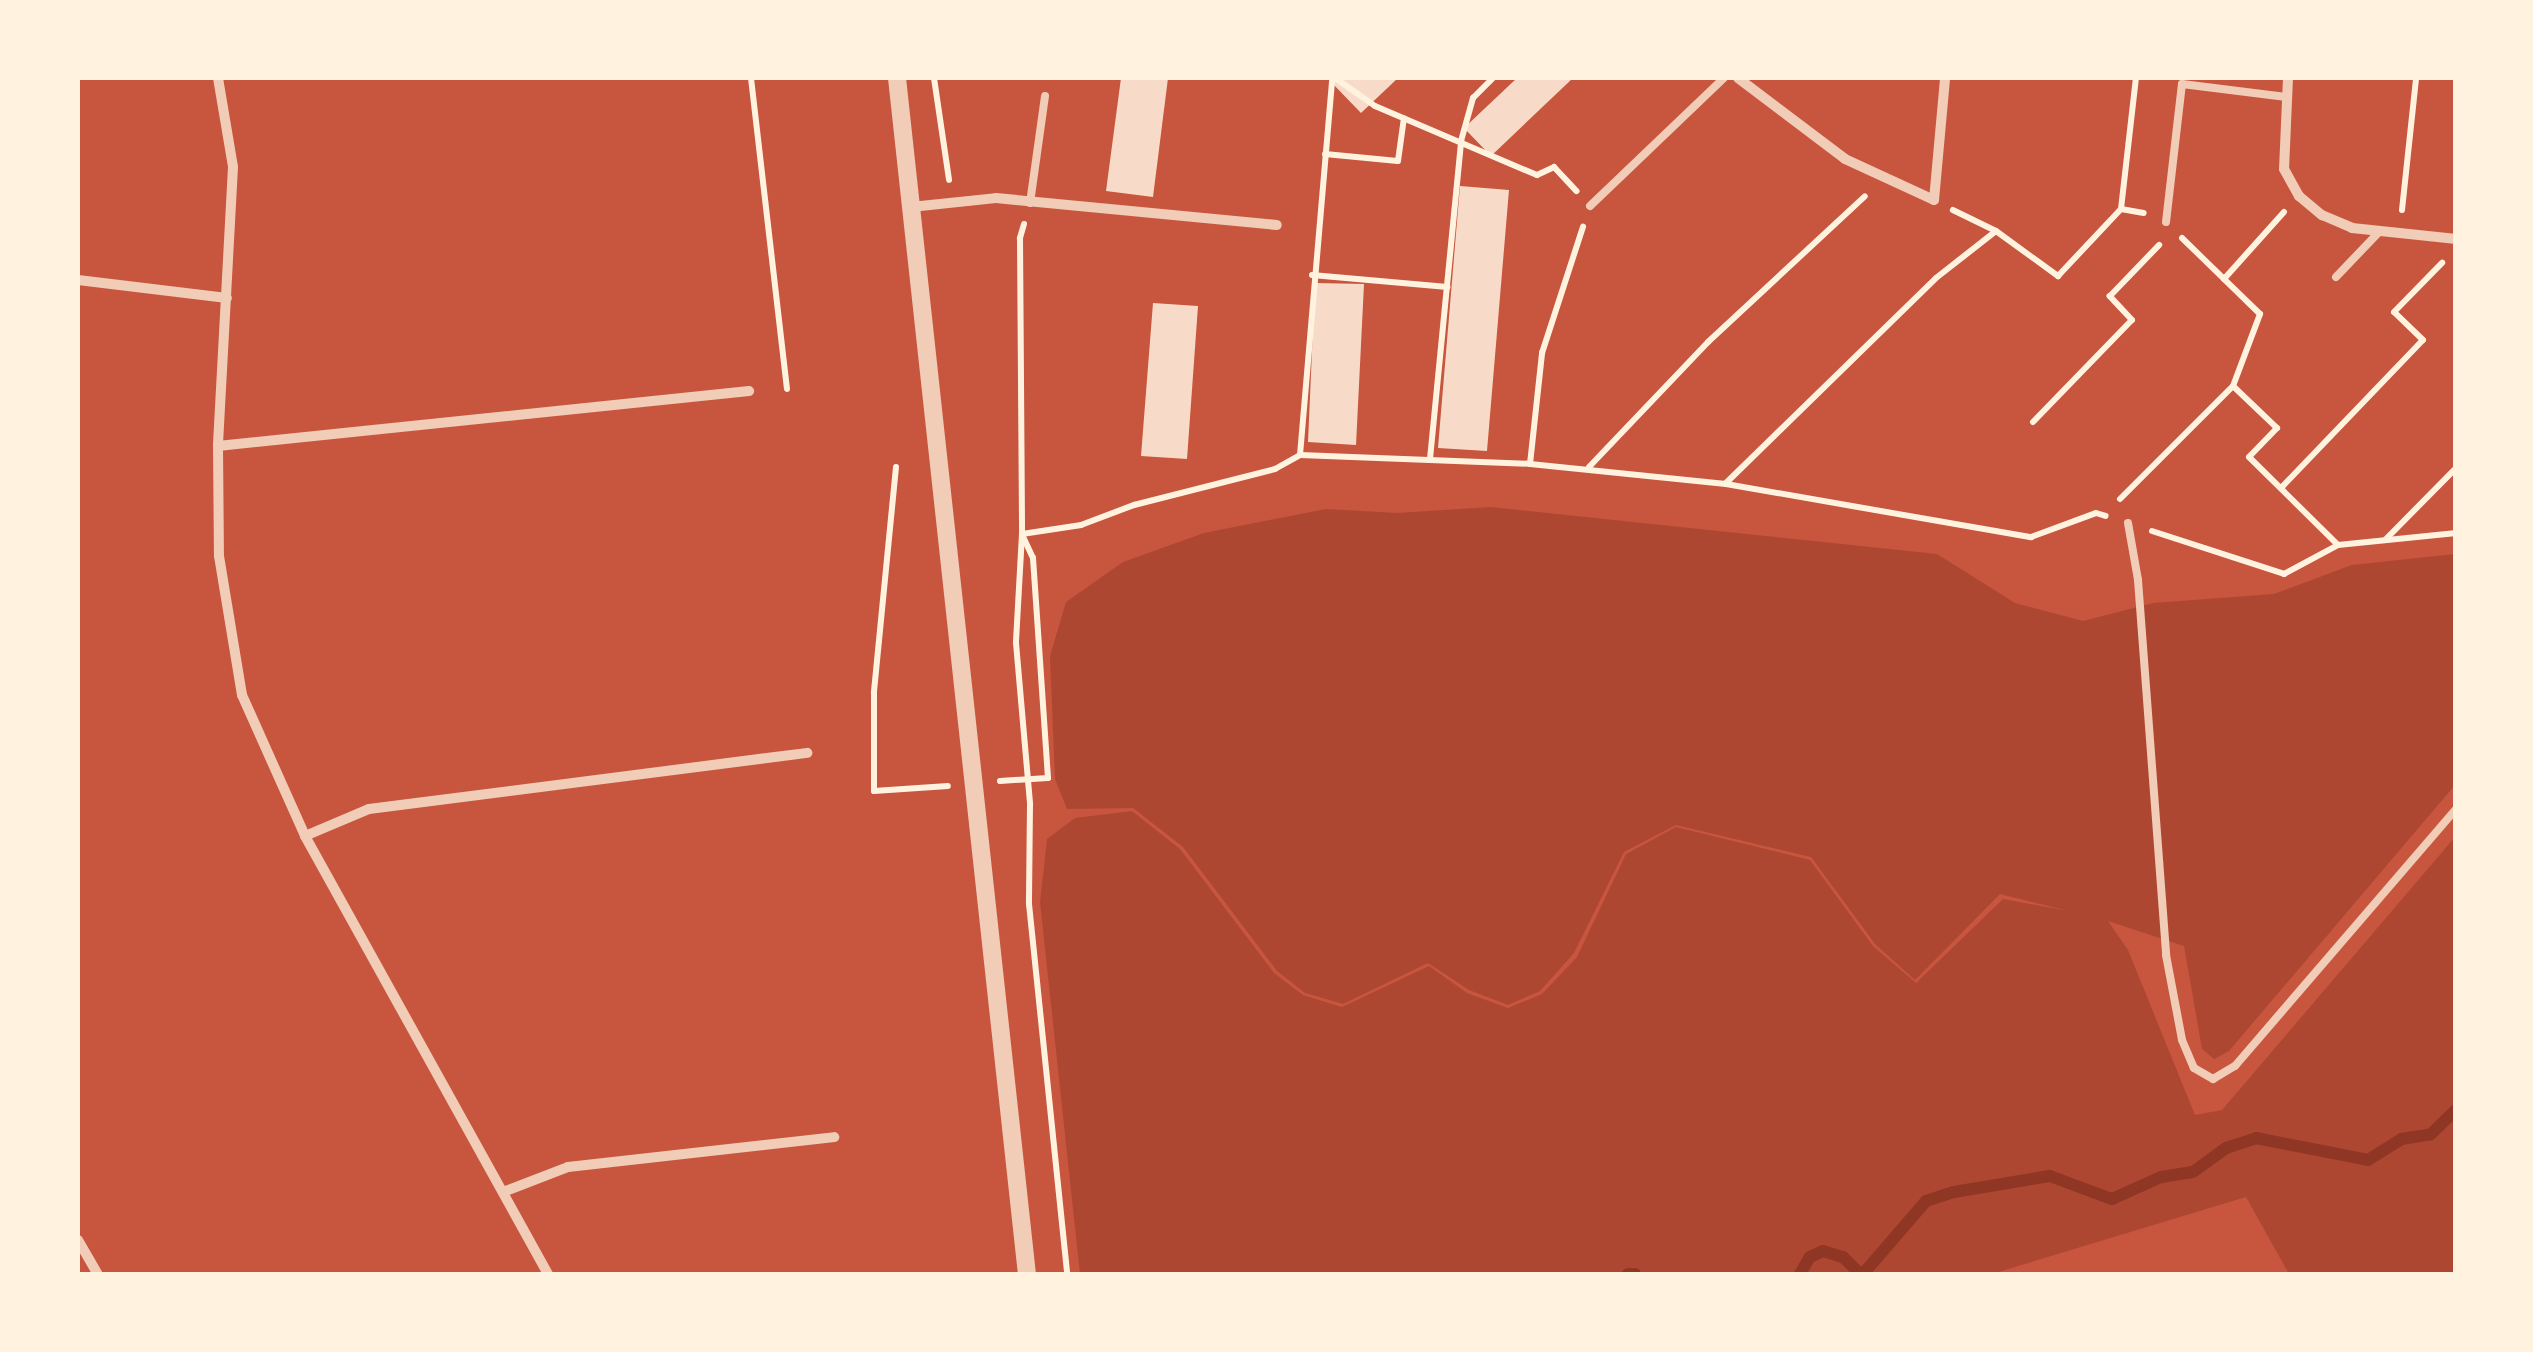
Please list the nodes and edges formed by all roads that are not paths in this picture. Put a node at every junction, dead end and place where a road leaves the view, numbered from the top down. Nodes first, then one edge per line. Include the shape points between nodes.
1 (218, 78) edge
2 (232, 78) edge
3 (897, 78) edge
4 (1724, 78) edge
5 (1738, 78) edge
6 (1945, 78) edge
7 (2288, 78) edge
8 (1045, 96) dead end
9 (2286, 96) junction
10 (1030, 202) junction
11 (1590, 206) road end
12 (911, 208) junction
13 (2166, 222) road end
14 (1277, 225) dead end
15 (2380, 231) junction
16 (2456, 239) edge
17 (2336, 277) dead end
18 (78, 280) edge
19 (227, 298) junction
20 (749, 391) dead end
21 (218, 446) junction
22 (2128, 523) road end
23 (807, 753) dead end
24 (2456, 809) edge
25 (305, 836) junction
26 (834, 1137) dead end
27 (503, 1192) junction
28 (78, 1240) edge
29 (98, 1274) edge
30 (548, 1274) edge
31 (1027, 1274) edge

1 - 2 street
1 - 19 street via 233,167
3 - 12 street
4 - 11 lane
5 - 6 street via 1845,159 1934,200
7 - 9 street
8 - 10 lane
9 - 13 lane via 2182,84
9 - 15 street via 2284,169 2299,196 2352,228
10 - 12 street via 996,198
10 - 14 street
12 - 31 street
15 - 16 street
15 - 17 lane
18 - 19 street
19 - 21 street
20 - 21 street
21 - 25 street via 220,556 242,695
22 - 24 lane via 2166,956 2194,1068 2213,1079 2236,1066
23 - 25 street via 369,809
25 - 27 street
26 - 27 street via 568,1167
27 - 30 street
28 - 29 street

